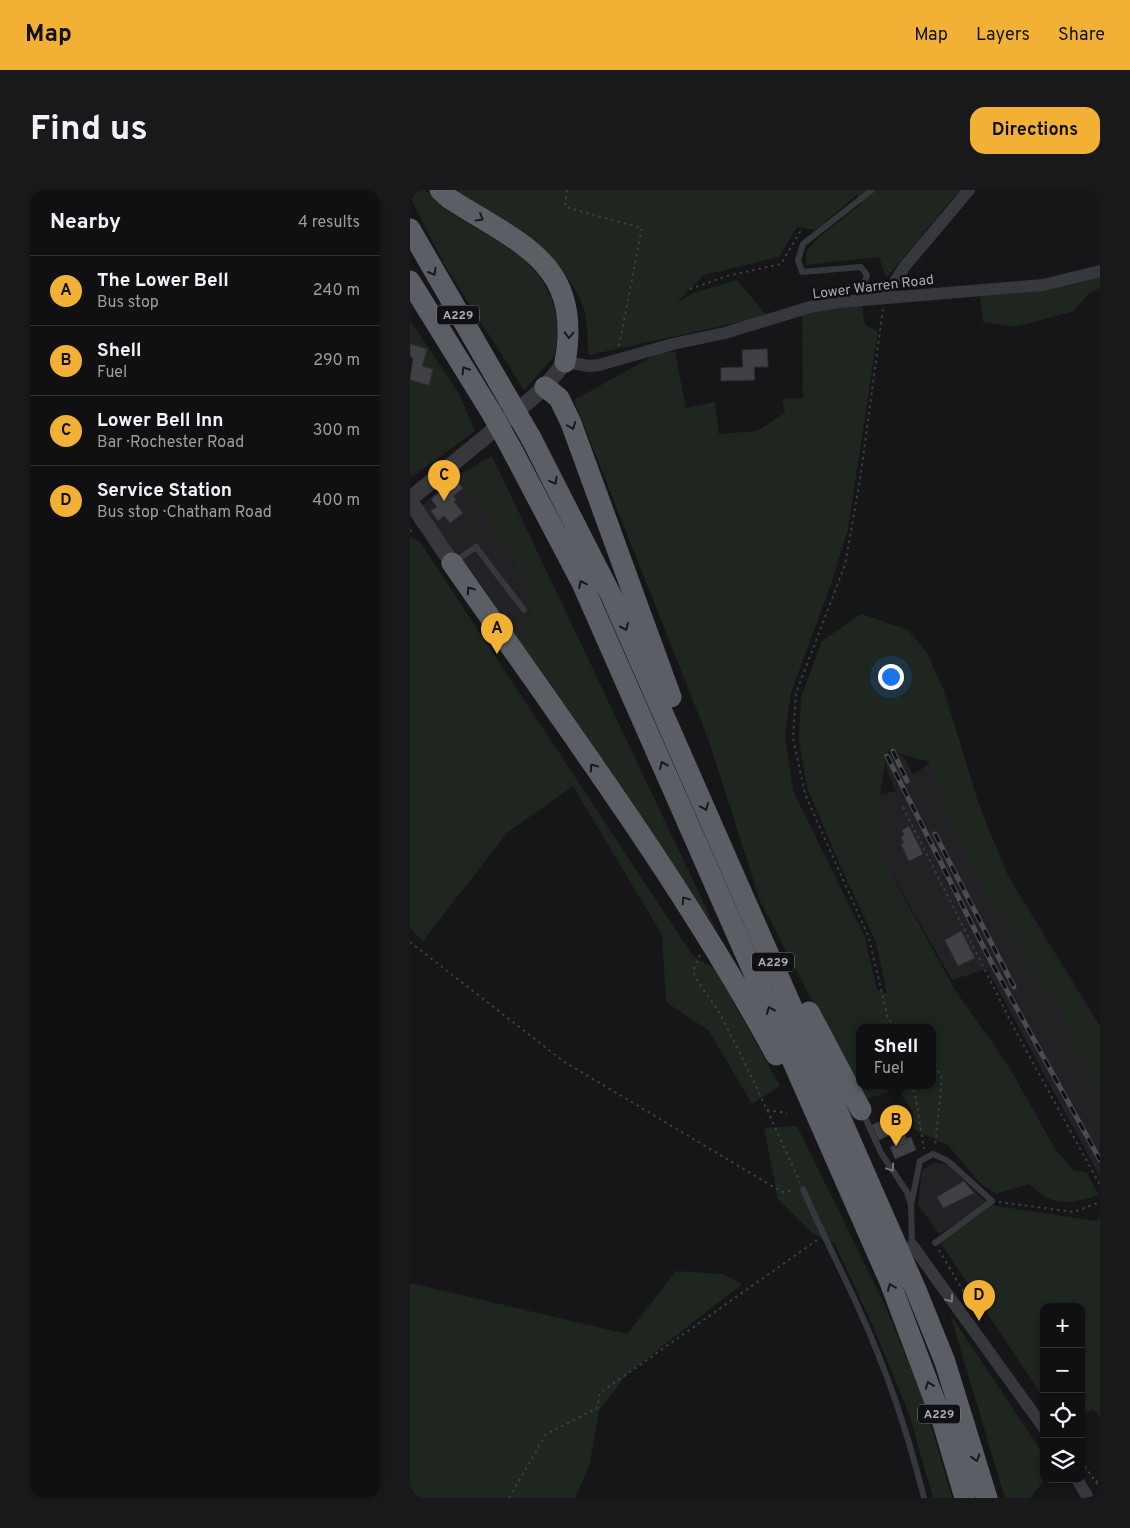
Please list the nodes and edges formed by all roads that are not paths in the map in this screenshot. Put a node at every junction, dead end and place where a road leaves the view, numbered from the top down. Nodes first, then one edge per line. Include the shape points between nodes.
1 (440, 190) edge
2 (872, 190) edge
3 (969, 190) edge
4 (410, 229) edge
5 (1100, 270) edge
6 (410, 281) edge
7 (885, 297) junction
8 (864, 300) junction
9 (565, 362) junction
10 (545, 387) junction
11 (410, 500) edge
12 (452, 563) junction
13 (524, 610) dead end
14 (691, 775) junction
15 (727, 857) junction
16 (801, 1024) junction
17 (861, 1110) joint
18 (839, 1170) junction
19 (802, 1189) road end
20 (911, 1205) junction
21 (935, 1243) road end
22 (912, 1245) junction
23 (1040, 1422) edge
24 (968, 1432) junction
25 (1079, 1483) edge
26 (924, 1498) edge
27 (965, 1498) edge
28 (987, 1498) edge
29 (1088, 1498) edge

1 -> 9 highway via 530,249 557,281 567,308 569,342
2 - 8 lane via 802,244 798,260 802,272 861,267 867,275
3 - 7 street via 905,266
4 -> 14 highway, A229, bridge via 531,438 591,553
5 - 7 street, Lower Warren Road via 1034,286
18 -> 6 highway, A229, bridge via 582,583 491,412
7 - 8 street, Lower Warren Road
8 - 9 street, Lower Warren Road via 810,308 616,361 589,366
9 - 10 street
10 - 11 street
10 -> 14 highway via 559,398 571,423 688,746
11 - 12 street
12 - 13 lane via 476,547
18 -> 12 highway via 820,1149 776,1055 688,903
14 -> 15 highway, A229
15 - 16 highway, A229
15 - 17 highway
16 - 22 highway via 835,1081
16 - 24 highway, A229 via 916,1290
17 -> 20 lane via 881,1153 907,1192
27 -> 18 highway, A229 via 943,1423 890,1282
19 - 26 lane via 858,1307 889,1384 914,1456
20 - 21 lane via 920,1162 933,1154 948,1160 992,1201
20 - 22 lane
22 -> 23 street
22 - 24 highway via 967,1399
24 -> 28 highway, A229
25 - 29 street

